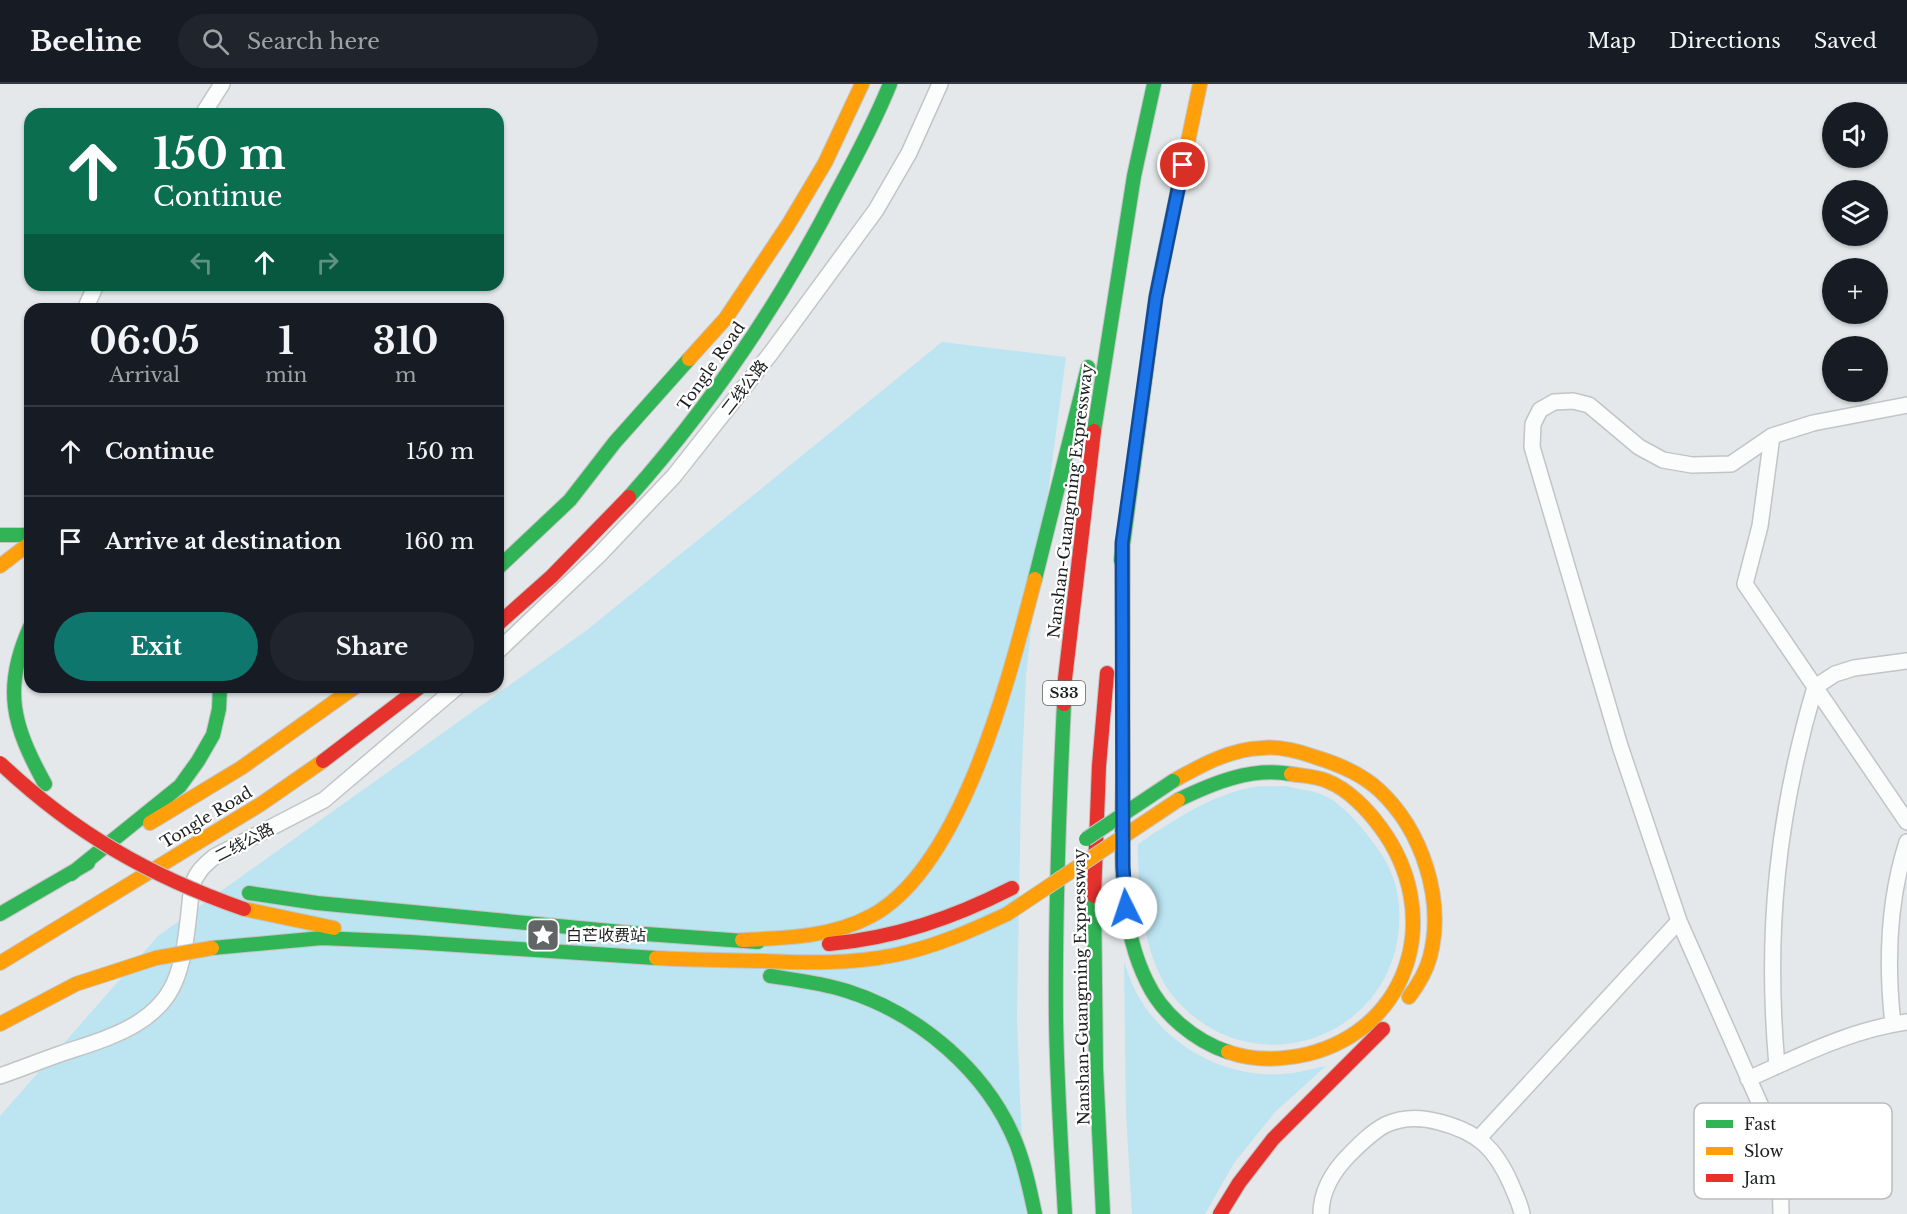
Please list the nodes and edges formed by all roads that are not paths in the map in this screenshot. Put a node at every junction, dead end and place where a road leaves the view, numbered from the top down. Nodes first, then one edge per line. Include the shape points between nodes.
1 (222, 84) edge
2 (862, 84) edge
3 (890, 84) edge
4 (940, 84) edge
5 (1154, 84) edge
6 (1200, 84) edge
7 (207, 108) edge
8 (1134, 176) junction
9 (1907, 405) edge
10 (1772, 436) junction
11 (0, 535) edge
12 (24, 535) edge
13 (1122, 543) junction
14 (24, 548) edge
15 (504, 562) edge
16 (0, 566) edge
17 (504, 618) edge
18 (24, 637) edge
19 (504, 645) edge
20 (1907, 661) edge
21 (1815, 687) junction
22 (220, 693) edge
23 (347, 693) edge
24 (412, 693) edge
25 (451, 693) edge
26 (16, 755) dead end
27 (0, 762) edge
28 (45, 784) junction
29 (1907, 822) edge
30 (1907, 842) edge
31 (1041, 870) dead end
32 (71, 874) junction
33 (214, 883) dead end
34 (1017, 885) dead end
35 (243, 891) dead end
36 (0, 914) edge
37 (1679, 921) junction
38 (742, 940) junction
39 (418, 942) junction
40 (18, 954) junction
41 (665, 961) junction
42 (0, 963) edge
43 (0, 967) edge
44 (1403, 1006) dead end
45 (1390, 1021) dead end
46 (1900, 1023) edge
47 (0, 1024) edge
48 (1777, 1066) junction
49 (0, 1076) edge
50 (1748, 1079) junction
51 (1759, 1103) edge
52 (1479, 1138) junction
53 (1781, 1199) edge
54 (1035, 1214) edge
55 (1065, 1214) edge
56 (1103, 1214) edge
57 (1221, 1214) edge
58 (1321, 1214) edge
59 (1522, 1214) edge
60 (1781, 1214) edge

1 - 7 street
2 - 15 main road, Tongle Road via 825,163 726,318 615,441 570,500
3 - 17 main road, Tongle Road via 836,198 791,278 694,420 639,485
4 - 19 street, 二线公路 via 909,153 876,210 771,353 674,476 599,555
5 - 8 main road, Nanshan-Guangming Expressway / S33
6 - 13 main road, Nanshan-Guangming Expressway / S33 via 1156,297
8 - 38 main road via 1020,636 991,729 957,816 912,880 888,905 868,917 807,937
8 - 55 main road, Nanshan-Guangming Expressway / S33 via 1097,409 1065,679 1056,1016
9 - 10 street via 1813,423
10 - 21 street via 1760,526 1745,584
10 - 37 street via 1731,464 1692,465 1663,460 1639,447 1589,405 1573,400 1554,402 1540,410 1533,424 1532,447 1620,746
11 - 12 main road
13 - 41 main road, bridge via 1123,867 1132,940 1146,982 1163,1007 1188,1031 1212,1046 1240,1056 1286,1059 1323,1051 1350,1038 1374,1018 1394,993 1406,969 1413,941 1415,913 1400,856 1357,801 1328,781 1287,772 1249,772 1212,783 1178,800 1007,914 944,942 878,958 809,963
13 - 56 main road, Nanshan-Guangming Expressway / S33 via 1104,700 1096,828 1094,980
14 - 16 main road
18 - 28 main road via 15,653 10,677 11,711 22,743
20 - 21 street via 1854,668
21 - 29 street
21 - 48 street via 1793,770 1778,854 1772,949
22 - 32 main road via 213,735 180,786
23 - 32 main road, Tongle Road via 241,768
24 - 40 main road, Tongle Road via 261,804
25 - 49 street, 二线公路 via 324,800 214,857 200,869 192,886 180,966 159,1006 135,1025 110,1037
26 - 28 main road
27 - 39 main road, bridge via 40,800 82,831 181,886 244,909
28 - 33 main road via 109,834 181,871
30 - 46 street via 1896,883 1889,939 1890,986
31 - 44 main road, bridge via 1173,781 1212,760 1258,747 1304,753 1347,768 1379,791 1410,826 1432,896 1431,954 1420,981
32 - 36 main road, Tongle Road
34 - 38 main road via 949,919 882,938 812,945
35 - 38 main road via 317,903
37 - 50 street
37 - 52 street
39 - 41 main road
39 - 47 main road, bridge via 322,938 212,948 156,958 76,984
40 - 42 main road, Tongle Road
40 - 43 main road
41 - 54 main road via 828,986 878,1003 924,1029 963,1063 996,1104 1019,1151
45 - 57 main road via 1273,1139 1245,1174
46 - 48 street via 1843,1038
48 - 50 street
50 - 51 street
52 - 58 street via 1426,1118 1386,1125 1369,1136 1335,1171
52 - 59 street via 1502,1165
53 - 60 street

